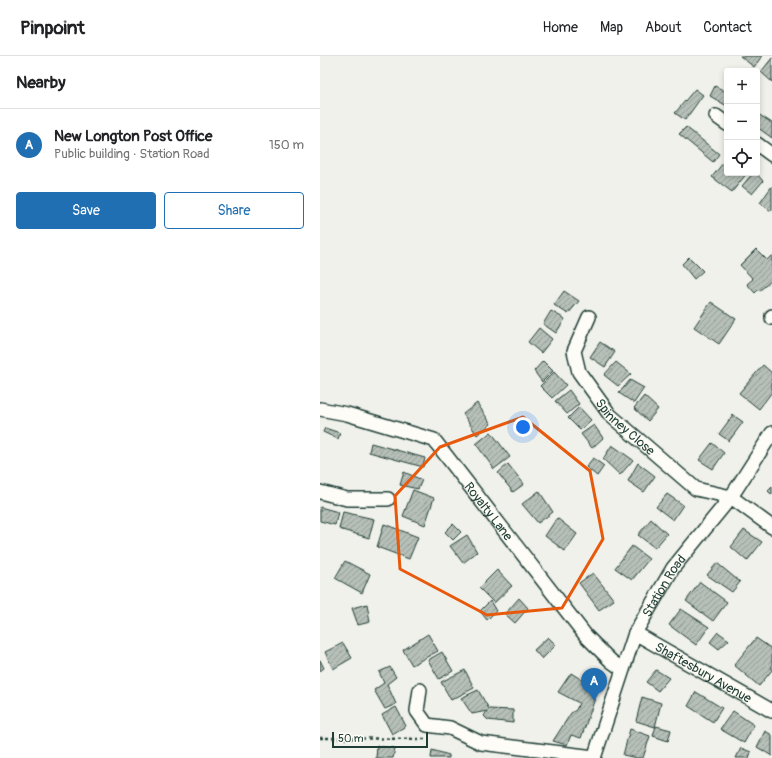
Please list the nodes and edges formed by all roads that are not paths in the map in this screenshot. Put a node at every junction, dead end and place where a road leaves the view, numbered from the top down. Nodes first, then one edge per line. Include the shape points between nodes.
1 (760, 146) edge
2 (772, 155) edge
3 (589, 317) dead end
4 (320, 409) edge
5 (772, 434) edge
6 (320, 492) edge
7 (731, 497) junction
8 (388, 499) dead end
9 (772, 527) edge
10 (634, 633) junction
11 (622, 669) junction
12 (420, 690) dead end
13 (772, 711) edge
14 (594, 758) edge

1 - 2 street
3 - 7 street, Spinney Close via 574,351 579,372 610,415 696,489
4 - 11 street, Royalty Lane via 347,414 434,440 586,636 611,662
5 - 7 street, Station Road
6 - 8 street via 347,499
7 - 9 street
7 - 10 street, Station Road via 673,568
10 - 11 street, Station Road
10 - 13 street, Shaftesbury Avenue
11 - 14 street, Station Road
12 - 14 street via 417,711 427,725 450,728 481,743

